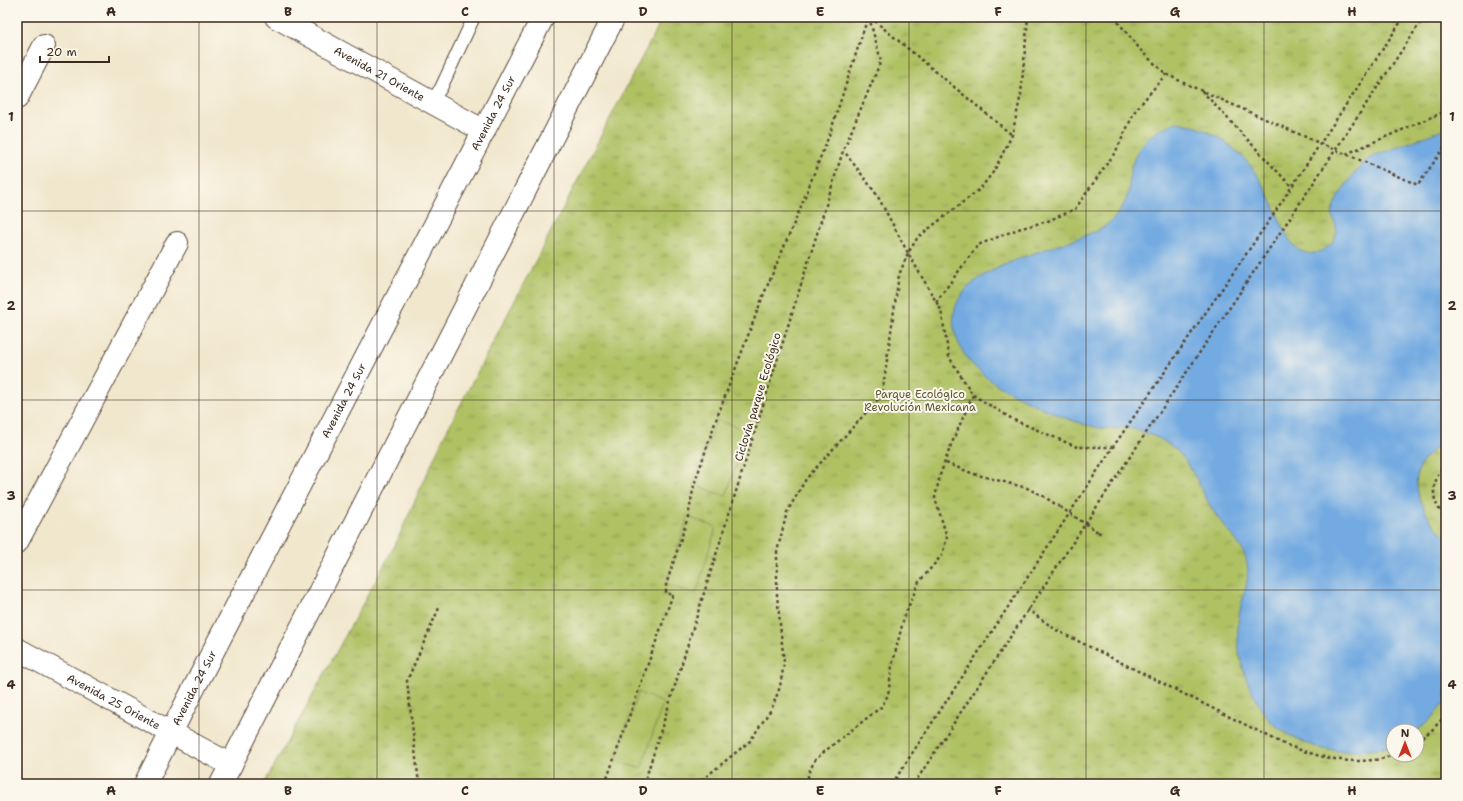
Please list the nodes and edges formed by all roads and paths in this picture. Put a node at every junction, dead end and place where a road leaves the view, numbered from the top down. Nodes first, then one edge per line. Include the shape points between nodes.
1 (276, 17) edge
2 (474, 17) edge
3 (543, 17) edge
4 (614, 17) edge
5 (869, 17) edge
6 (1028, 17) edge
7 (1114, 17) edge
8 (1404, 17) edge
9 (1424, 17) edge
10 (44, 46) dead end
11 (1166, 74) junction
12 (1201, 90) junction
13 (17, 98) edge
14 (431, 102) junction
15 (1446, 111) edge
16 (484, 131) junction
17 (1012, 135) junction
18 (1320, 143) junction
19 (1446, 145) edge
20 (1335, 150) junction
21 (843, 151) junction
22 (1346, 154) junction
23 (1292, 187) junction
24 (177, 243) dead end
25 (908, 253) junction
26 (936, 302) junction
27 (973, 395) junction
28 (1113, 447) junction
29 (946, 462) junction
30 (1446, 464) edge
31 (1446, 519) edge
32 (1102, 535) dead end
33 (17, 542) edge
34 (440, 608) dead end
35 (1027, 609) junction
36 (17, 649) edge
37 (1446, 715) edge
38 (171, 733) junction
39 (1425, 735) edge
40 (1385, 757) edge
41 (231, 765) junction
42 (145, 784) edge
43 (221, 784) edge
44 (419, 784) edge
45 (605, 784) edge
46 (644, 784) edge
47 (697, 784) edge
48 (808, 784) edge
49 (892, 784) edge
50 (914, 784) edge

1 - 14 main road, Avenida 21 Oriente
2 - 14 lane via 441,88
3 - 16 main road, Avenida 24 Sur
4 - 41 main road
5 - 17 path
5 - 21 path, Ciclovía parque Ecológico via 881,61
5 - 45 path via 830,134 763,296 716,420 694,485 688,517 666,585 666,594 673,594
6 - 17 path via 1021,94
7 - 11 path via 1143,53
8 - 18 path
9 - 20 path
10 - 13 main road
11 - 12 path
11 - 26 path via 1135,111 1116,151 1075,209 978,245
12 - 18 path
12 - 23 path
14 - 16 main road, Avenida 21 Oriente
15 - 22 path
16 - 38 main road, Avenida 24 Sur
17 - 25 path via 994,171 980,189 918,237
18 - 20 path
18 - 23 path
19 - 22 path via 1418,185
20 - 22 path
20 - 35 path
21 - 25 path via 877,195
21 - 46 path, Ciclovía parque Ecológico
23 - 28 path
24 - 33 main road
25 - 26 path
25 - 47 path via 899,275 882,395 806,479 787,512 777,552 777,595 784,662 780,687 772,708 750,741
26 - 27 path via 941,310 949,357
27 - 28 path via 1014,420 1077,447
27 - 29 path
28 - 49 path
29 - 32 path, bridge via 974,474 1027,488
29 - 48 path via 935,498 947,536 942,556 919,582 904,617 888,695 881,707 815,760 808,774
30 - 31 path via 1434,487 1437,506
34 - 44 path via 407,682
35 - 40 path via 1056,630 1284,744 1336,760 1373,760
35 - 50 path
36 - 38 main road, Avenida 25 Oriente
37 - 39 path
38 - 41 main road, Avenida 25 Oriente
38 - 42 main road, Avenida 24 Sur
41 - 43 main road

